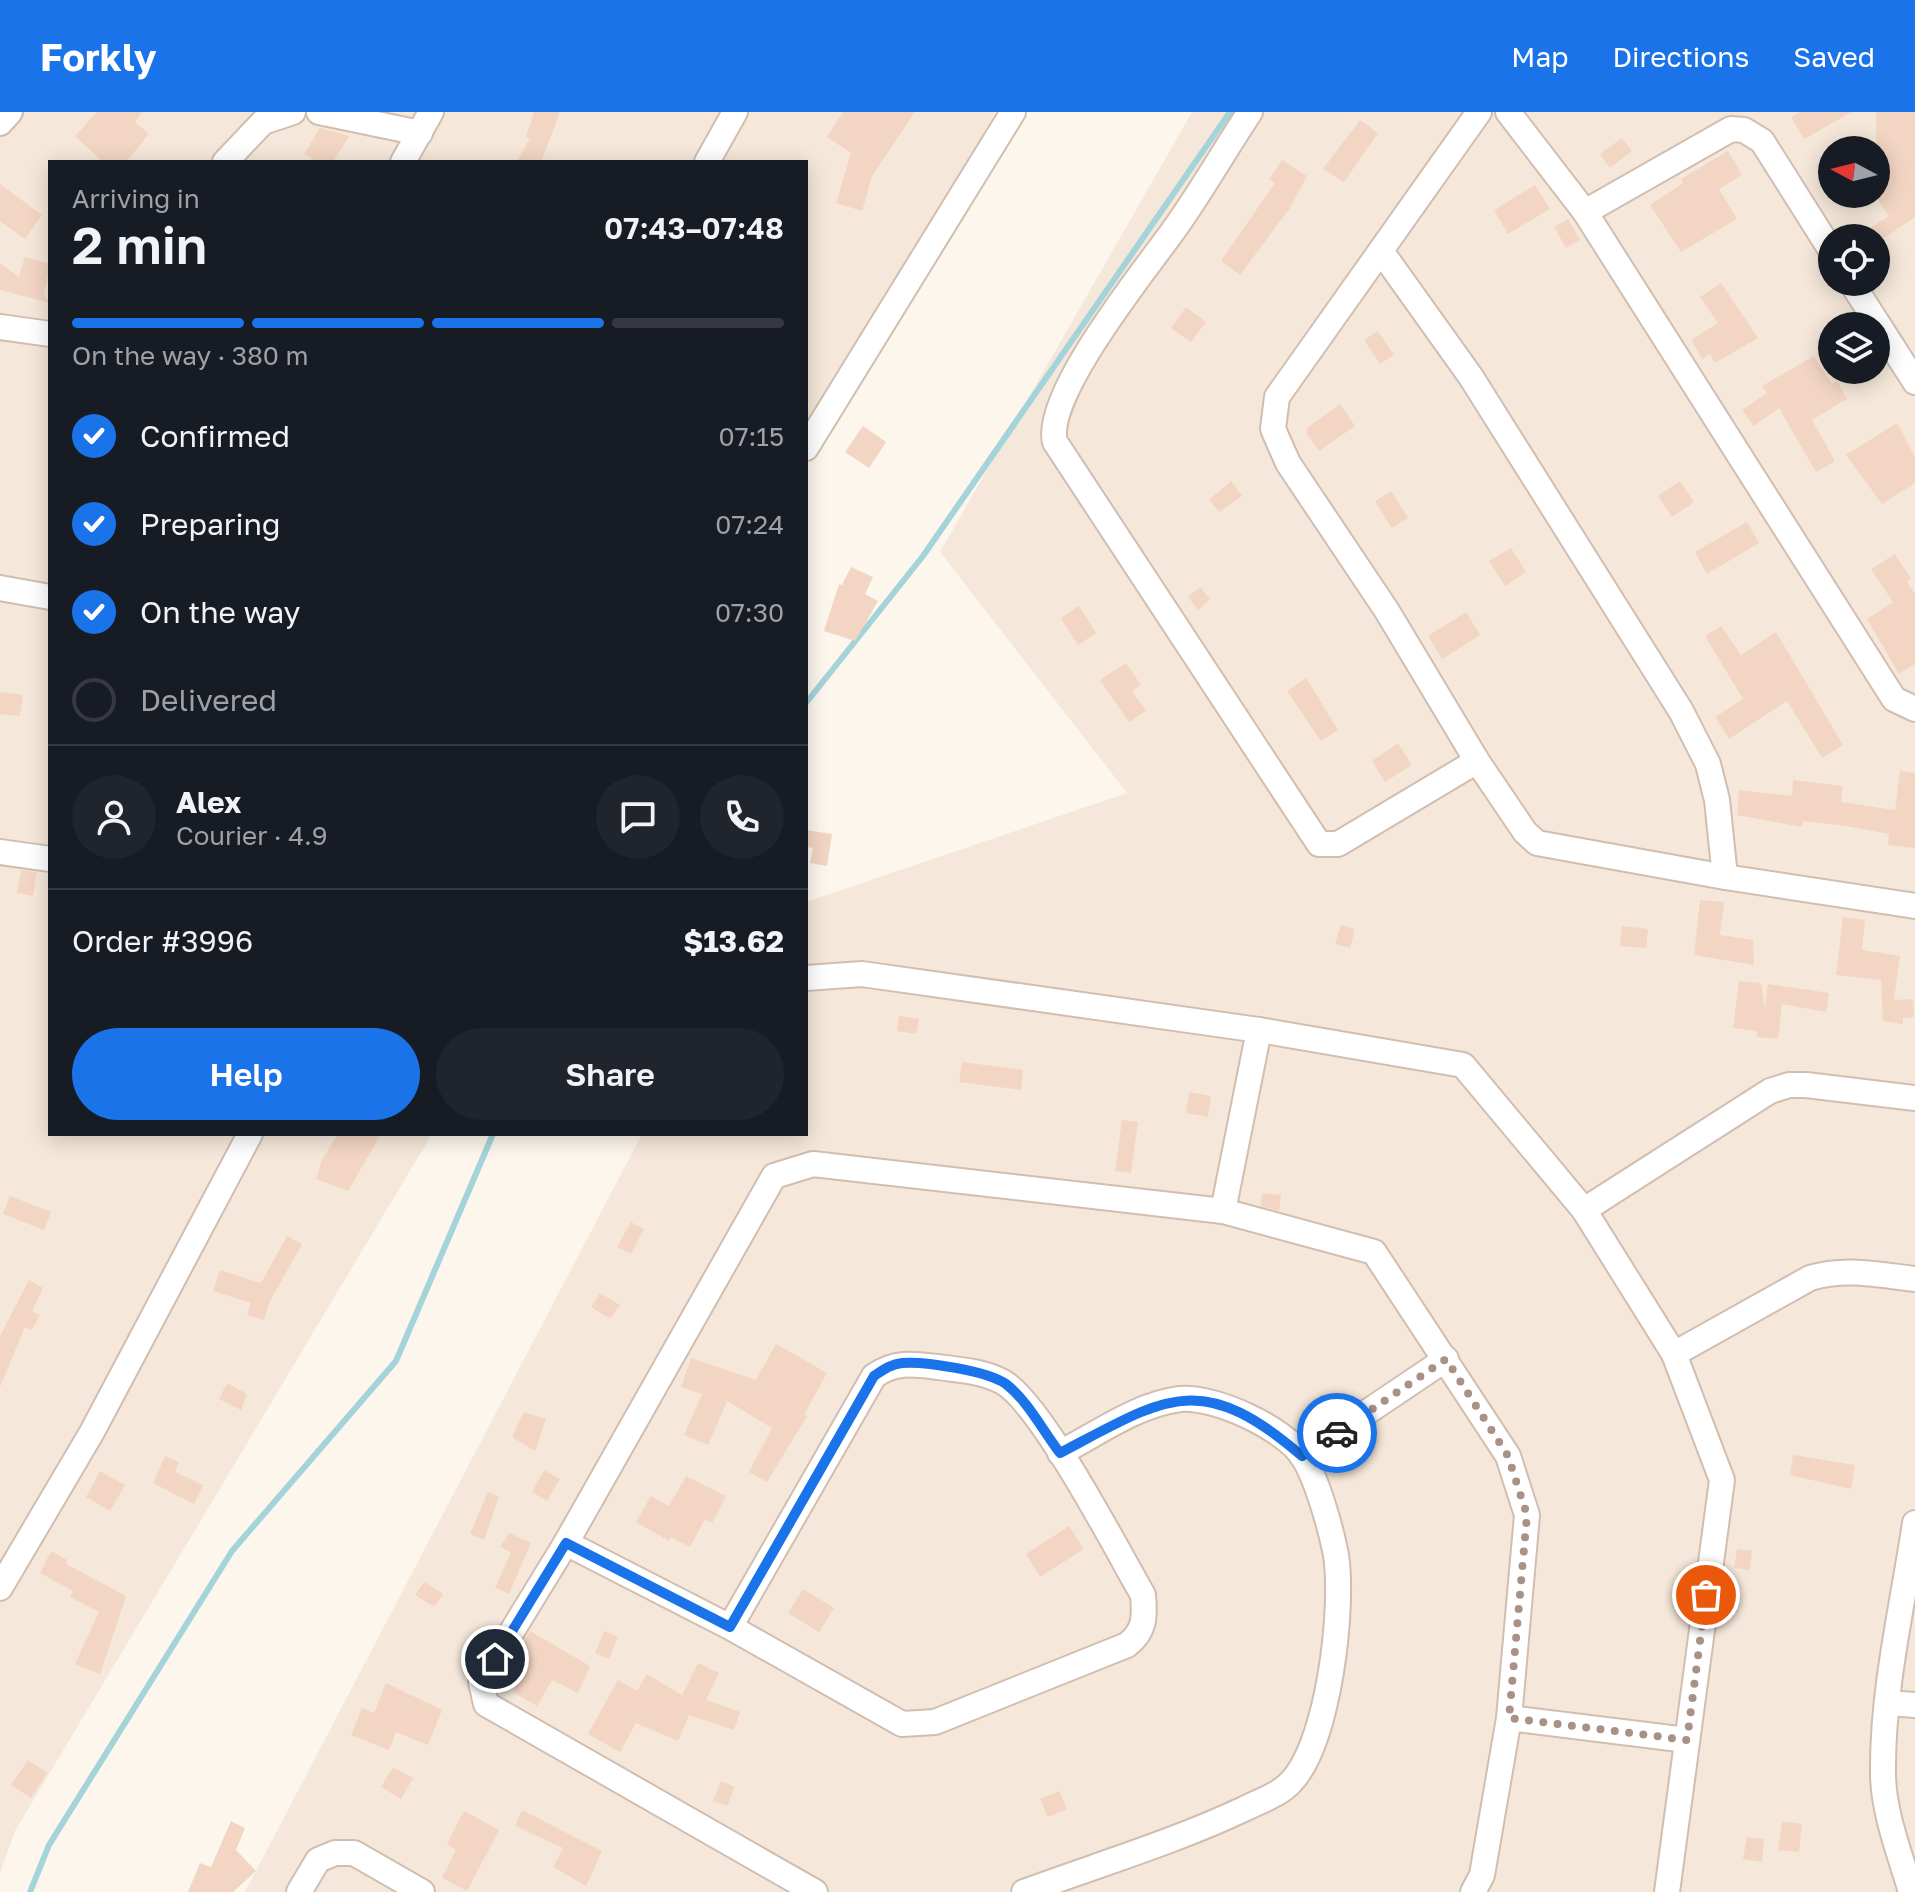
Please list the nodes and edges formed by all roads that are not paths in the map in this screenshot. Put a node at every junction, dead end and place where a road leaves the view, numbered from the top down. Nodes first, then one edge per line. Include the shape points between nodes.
1 (10, 112) edge
2 (293, 112) edge
3 (319, 112) edge
4 (735, 112) edge
5 (1013, 112) edge
6 (1250, 112) edge
7 (1479, 112) edge
8 (1508, 112) edge
9 (0, 123) edge
10 (426, 123) edge
11 (227, 160) edge
12 (404, 160) edge
13 (708, 160) edge
14 (1585, 212) junction
15 (1818, 230) edge
16 (1381, 251) junction
17 (1860, 296) edge
18 (0, 327) edge
19 (48, 334) edge
20 (1915, 382) edge
21 (808, 445) edge
22 (0, 588) edge
23 (48, 597) edge
24 (1915, 709) edge
25 (1477, 761) junction
26 (0, 852) edge
27 (48, 859) edge
28 (1725, 877) junction
29 (1915, 906) edge
30 (808, 978) edge
31 (1259, 1030) junction
32 (1915, 1098) edge
33 (249, 1136) edge
34 (1584, 1210) junction
35 (1223, 1211) junction
36 (1915, 1279) edge
37 (1674, 1354) junction
38 (1446, 1359) junction
39 (1060, 1453) junction
40 (1302, 1456) junction
41 (1915, 1523) edge
42 (566, 1543) junction
43 (0, 1588) edge
44 (730, 1627) junction
45 (1888, 1703) junction
46 (1915, 1705) edge
47 (1509, 1718) junction
48 (1687, 1740) junction
49 (299, 1892) edge
50 (422, 1892) edge
51 (815, 1892) edge
52 (1024, 1892) edge
53 (1473, 1892) edge
54 (1667, 1892) edge
55 (1911, 1892) edge

1 - 9 street
2 - 11 street via 263,122
3 - 10 street
4 - 13 street
5 - 21 street
6 - 25 street via 1079,369 1055,421 1055,442 1319,844 1338,844
7 - 16 street
8 - 14 street
10 - 12 street
14 - 15 street via 1731,129 1762,141
14 - 24 street via 1894,699
16 - 25 street via 1292,370 1277,397 1273,429 1288,463 1387,611
16 - 28 street via 1471,377 1681,711 1708,764
17 - 20 street
18 - 19 street
22 - 23 street
25 - 28 street via 1537,843
26 - 27 street
28 - 29 street
30 - 31 street via 862,974
31 - 34 street via 1463,1065
31 - 35 street
32 - 34 street via 1806,1085 1770,1091
33 - 43 street via 92,1432
34 - 37 street
35 - 38 street via 1374,1252
35 - 42 street via 813,1164 774,1176
36 - 37 street via 1829,1272
37 - 48 street via 1722,1480
38 - 40 street
38 - 47 street via 1508,1456 1527,1515
39 - 40 street via 1151,1406 1183,1399 1241,1413
39 - 44 street via 1004,1383 956,1370 903,1363 887,1367 874,1376
39 - 44 street via 1143,1595 1143,1625 1127,1645 920,1725 888,1718
40 - 52 street via 1336,1556 1326,1702 1298,1774 1277,1794 1227,1817
41 - 45 street
42 - 44 street
42 - 51 street via 481,1682 486,1704
45 - 46 street
45 - 55 street via 1884,1790
47 - 48 street
47 - 53 street via 1482,1875
48 - 54 street
49 - 50 street via 318,1860 344,1851

